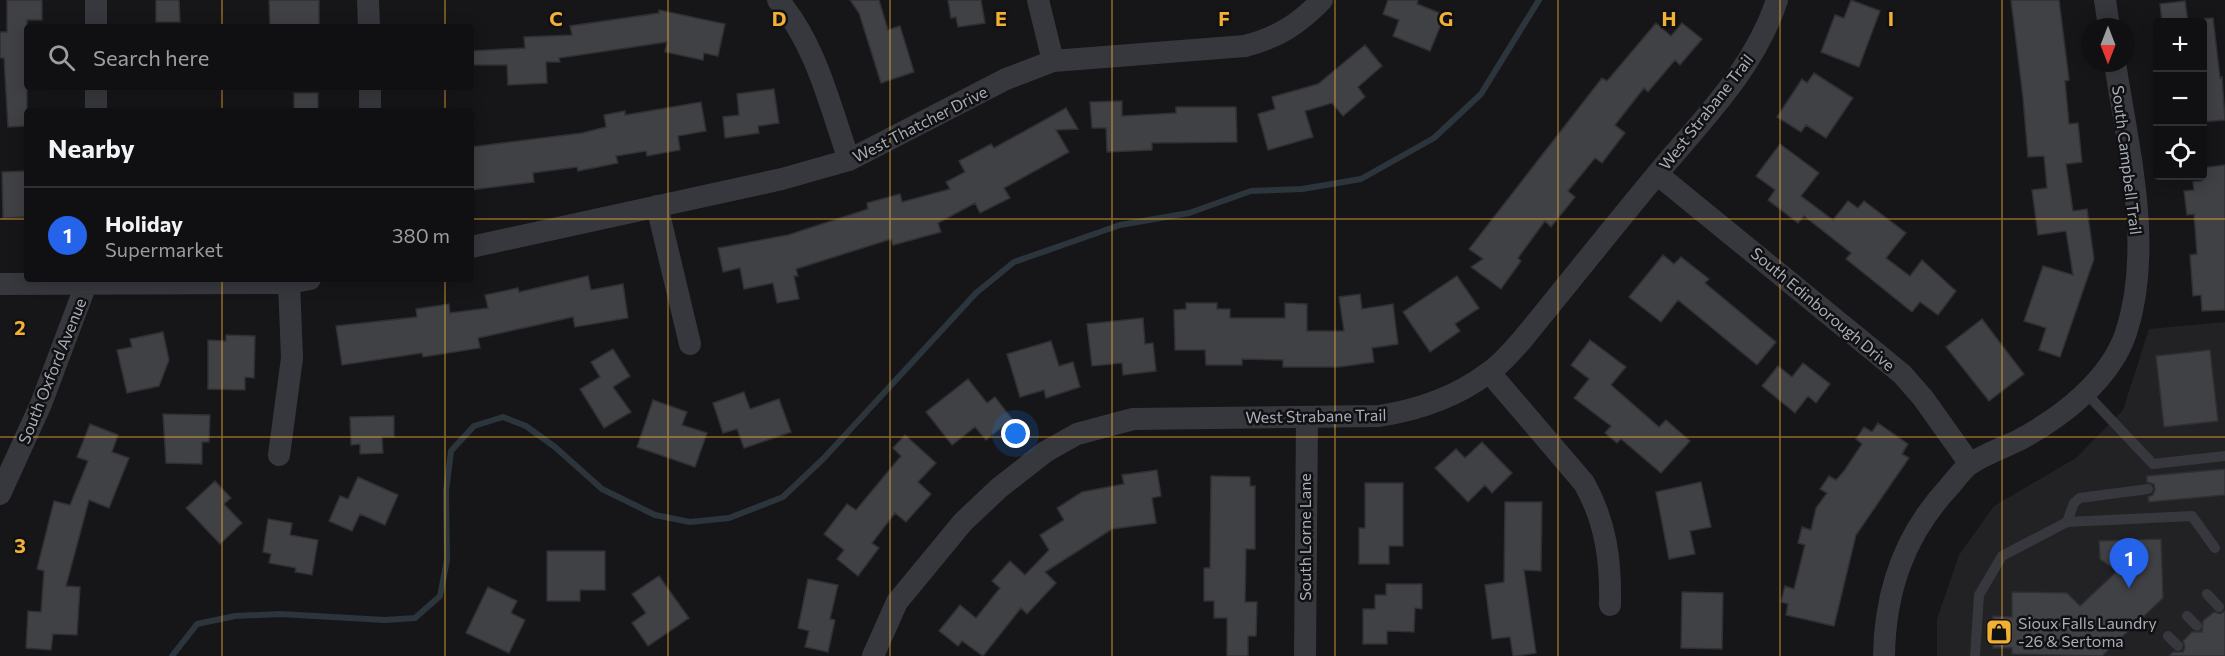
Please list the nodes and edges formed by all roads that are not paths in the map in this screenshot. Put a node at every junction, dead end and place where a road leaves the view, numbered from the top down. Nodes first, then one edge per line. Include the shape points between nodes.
1 (96, 0) edge
2 (368, 0) edge
3 (778, 0) edge
4 (1038, 0) edge
5 (1322, 0) edge
6 (1777, 0) edge
7 (2105, 0) edge
8 (2108, 18) edge
9 (96, 24) edge
10 (369, 24) edge
11 (1053, 61) junction
12 (2116, 72) edge
13 (96, 90) edge
14 (370, 90) edge
15 (96, 108) edge
16 (370, 108) edge
17 (849, 160) junction
18 (1657, 174) junction
19 (657, 206) junction
20 (474, 245) edge
21 (59, 282) edge
22 (88, 282) edge
23 (299, 282) edge
24 (0, 284) edge
25 (690, 344) dead end
26 (1490, 373) junction
27 (2085, 392) junction
28 (1307, 418) junction
29 (279, 454) dead end
30 (2225, 456) edge
31 (1970, 464) junction
32 (2148, 489) dead end
33 (0, 495) edge
34 (2067, 522) junction
35 (2215, 548) dead end
36 (2207, 594) dead end
37 (1610, 605) dead end
38 (2220, 607) dead end
39 (2187, 616) dead end
40 (2198, 626) dead end
41 (2168, 636) dead end
42 (2178, 646) dead end
43 (873, 656) edge
44 (1305, 656) edge
45 (1884, 656) edge
46 (1975, 656) edge

1 - 9 street
2 - 10 street
3 - 17 street via 799,28 812,56
4 - 11 street
5 - 11 street, West Thatcher Drive via 1287,31 1245,46
6 - 18 street, West Strabane Trail via 1755,50
7 - 8 street
11 - 17 street, West Thatcher Drive via 1006,80
12 - 27 street, South Campbell Trail via 2132,174 2137,273 2125,334 2115,355
13 - 15 street
14 - 16 street
17 - 19 street, West Thatcher Drive
18 - 26 street, West Strabane Trail via 1522,340
18 - 31 street, South Edinborough Drive via 1902,374
19 - 20 street, West Thatcher Drive
19 - 25 street
21 - 24 street
22 - 33 street, South Oxford Avenue via 41,404
23 - 29 street
26 - 28 street, West Strabane Trail via 1436,402 1406,412
26 - 37 street via 1584,483 1596,504 1608,548
27 - 30 lane via 2153,464
27 - 31 street, South Campbell Trail via 2022,438
28 - 43 street, West Strabane Trail via 1133,419 1102,425 1069,438 999,488 963,522 897,602
28 - 44 street, South Lorne Lane
31 - 45 street, South Campbell Trail via 1933,504 1901,558 1886,615
32 - 34 lane via 2080,498
34 - 35 lane via 2192,516
34 - 46 lane via 2002,556 1979,595
36 - 38 lane
39 - 40 lane
41 - 42 lane

